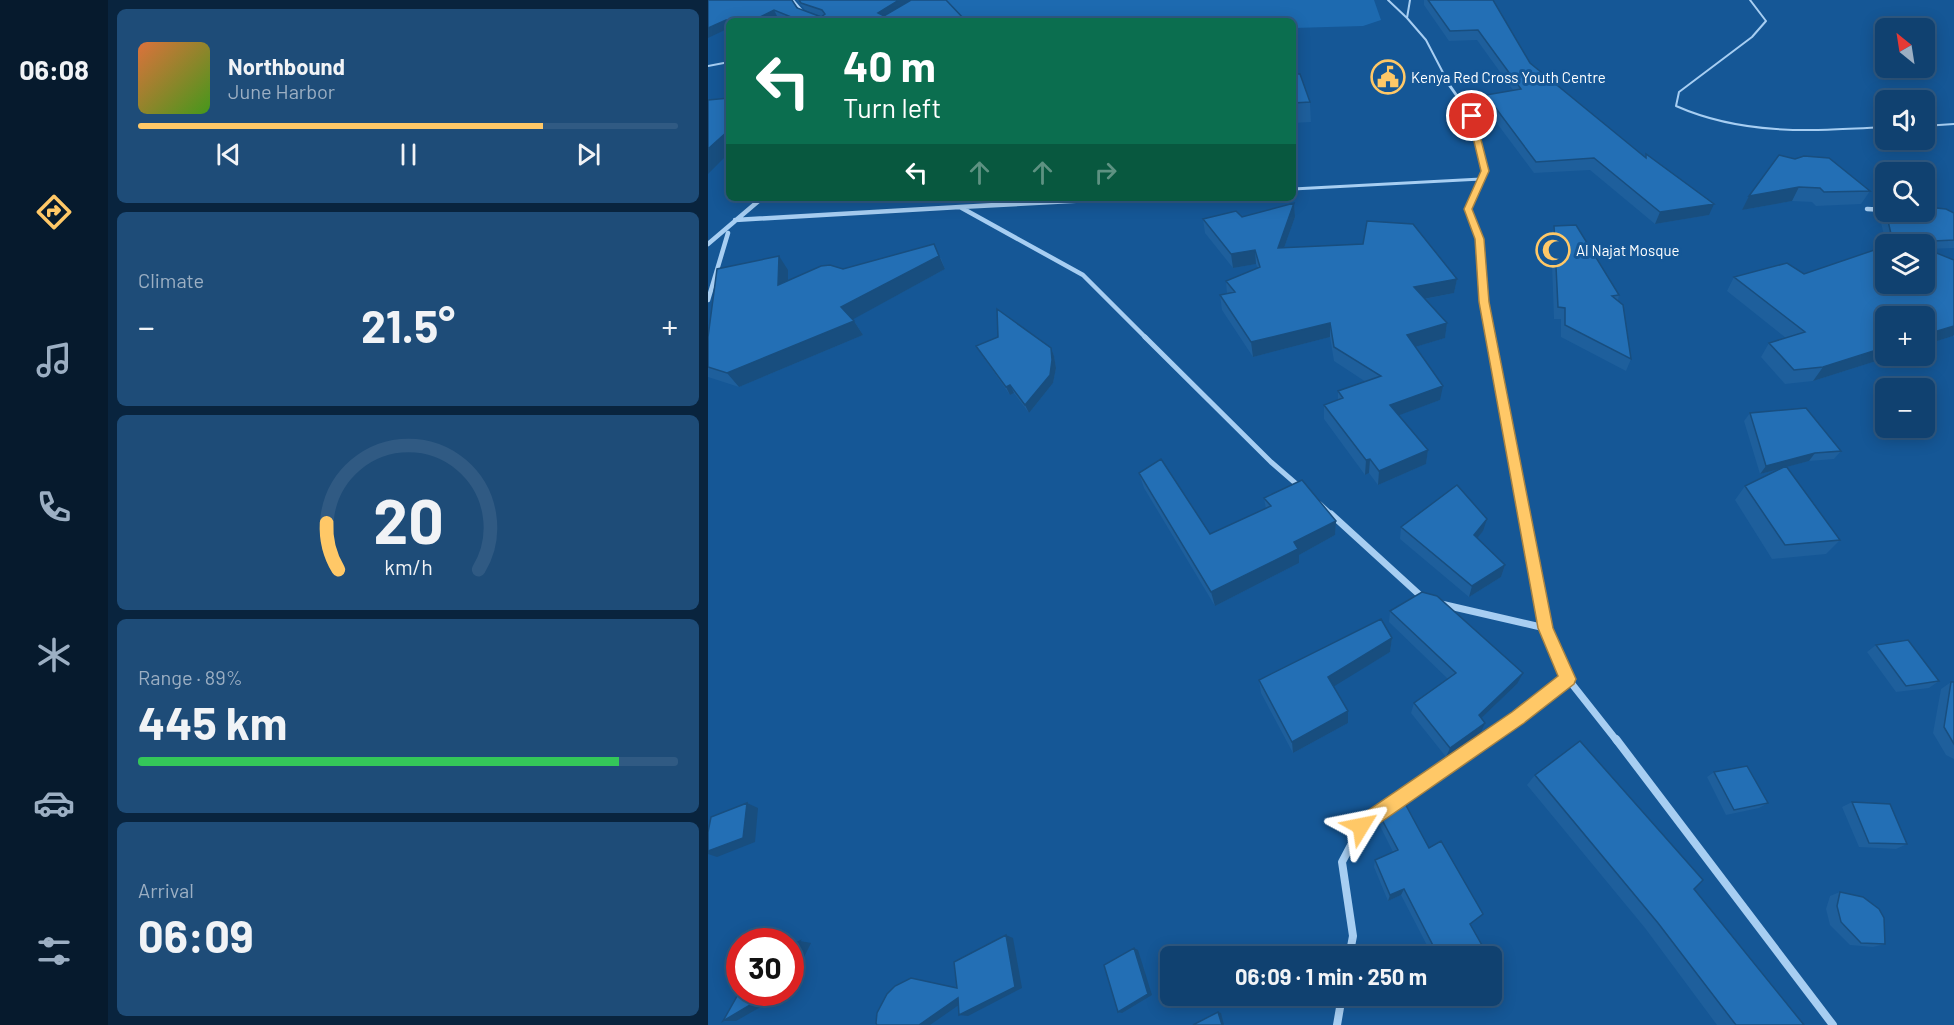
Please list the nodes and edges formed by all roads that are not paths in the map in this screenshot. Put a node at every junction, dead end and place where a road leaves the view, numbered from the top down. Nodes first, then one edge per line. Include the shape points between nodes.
1 (793, 0) edge
2 (1388, 0) edge
3 (1410, 0) edge
4 (1750, 0) edge
5 (814, 17) edge
6 (1407, 18) junction
7 (726, 63) edge
8 (708, 66) edge
9 (1954, 124) edge
10 (1935, 125) edge
11 (1875, 127) edge
12 (1481, 179) junction
13 (1296, 189) edge
14 (758, 201) edge
15 (1071, 201) edge
16 (960, 207) junction
17 (1867, 209) edge
18 (1875, 209) edge
19 (735, 220) junction
20 (728, 232) junction
21 (708, 244) edge
22 (708, 300) edge
23 (1304, 491) edge
24 (1313, 498) edge
25 (1545, 628) junction
26 (1568, 679) junction
27 (1351, 946) edge
28 (1340, 1006) edge
29 (1337, 1025) edge
30 (1833, 1025) edge

1 - 5 street via 803,13
2 - 6 street
3 - 6 street
4 - 11 lane via 1766,21 1752,37 1679,92 1676,106 1692,115 1728,124 1772,130
6 - 12 street via 1426,40 1442,75 1472,116 1485,171
7 - 8 street
9 - 10 lane
12 - 13 street
12 - 25 street via 1468,209 1479,239 1484,302
14 - 19 street
15 - 16 street
16 - 19 street
16 - 23 street via 1083,275
17 - 18 street
19 - 20 street
20 - 21 street
20 - 22 street
24 - 25 street via 1424,600
25 - 26 street
26 - 27 street via 1361,826 1342,862
26 - 30 street via 1658,791
28 - 29 street

